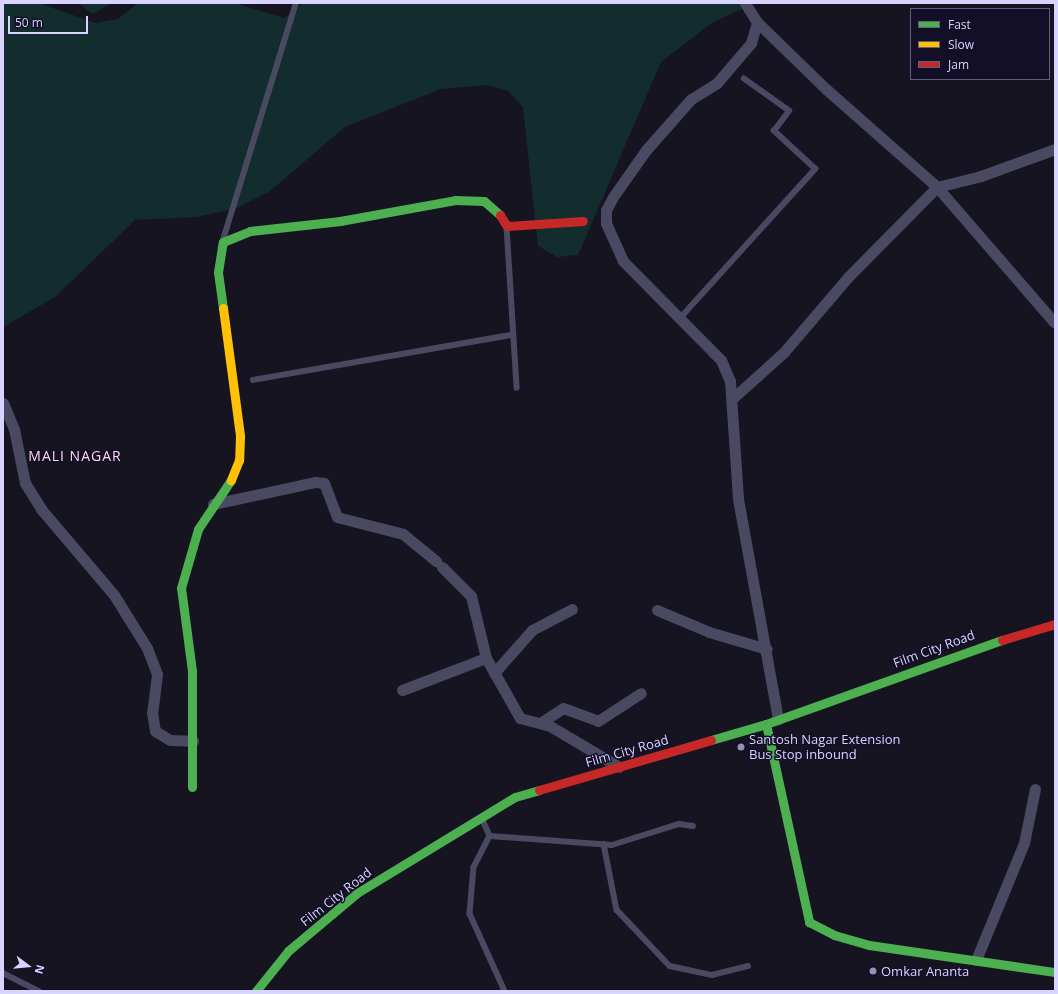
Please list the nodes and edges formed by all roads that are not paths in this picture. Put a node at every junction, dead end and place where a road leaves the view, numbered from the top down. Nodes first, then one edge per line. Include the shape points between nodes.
1 (296, 3) edge
2 (745, 3) edge
3 (757, 22) junction
4 (744, 79) dead end
5 (1055, 148) edge
6 (937, 187) junction
7 (583, 221) dead end
8 (506, 226) junction
9 (222, 242) junction
10 (681, 317) junction
11 (1054, 322) dead end
12 (511, 335) junction
13 (253, 380) dead end
14 (517, 388) dead end
15 (733, 398) junction
16 (3, 403) edge
17 (212, 504) junction
18 (572, 609) dead end
19 (657, 610) dead end
20 (1055, 624) edge
21 (767, 649) junction
22 (486, 658) junction
23 (494, 673) junction
24 (402, 690) dead end
25 (641, 693) dead end
26 (778, 719) junction
27 (540, 723) junction
28 (766, 724) junction
29 (193, 741) junction
30 (620, 767) junction
31 (192, 787) dead end
32 (1035, 789) dead end
33 (482, 818) junction
34 (693, 826) dead end
35 (490, 836) junction
36 (604, 844) junction
37 (976, 960) junction
38 (748, 966) dead end
39 (1055, 972) edge
40 (3, 973) edge
41 (39, 991) edge
42 (256, 991) edge
43 (505, 991) edge

1 - 9 lane
2 - 3 street
3 - 6 street via 826,89
3 - 10 street via 750,42 717,83 690,99 667,122 606,210 608,234 623,261
4 - 10 lane via 789,111 774,131 815,169
5 - 6 street via 981,176
6 - 11 street
6 - 15 street via 848,277 784,352
7 - 8 street
8 - 9 street via 497,210 484,201 455,200 340,221 250,231
8 - 12 lane
9 - 17 street via 218,272 240,436 239,460 231,481
10 - 15 street via 722,360
12 - 13 lane
12 - 14 lane
15 - 21 street via 738,499
16 - 29 street via 14,429 24,483 41,509 114,595 147,648 157,674 152,712 155,731 170,740
17 - 22 street via 316,482 324,483 337,517 403,534 439,564 471,596
17 - 29 street via 198,528 181,588 192,672
18 - 23 street via 532,630
19 - 21 street via 709,632
20 - 26 street, Film City Road via 980,646
21 - 26 street
22 - 23 street
22 - 24 street
23 - 27 street via 520,718
25 - 27 street via 598,721 563,708
26 - 28 street, Film City Road
27 - 30 street
28 - 30 street, Film City Road
28 - 37 street via 808,922 834,935 869,945
29 - 31 street
30 - 33 street, Film City Road via 515,798
32 - 37 street via 1024,843
33 - 35 lane
33 - 42 street, Film City Road via 357,893 288,951
34 - 36 lane via 679,824 612,845
35 - 36 lane
35 - 43 lane via 474,867 470,914
36 - 38 lane via 616,910 670,966 702,975
37 - 39 street
40 - 41 lane

